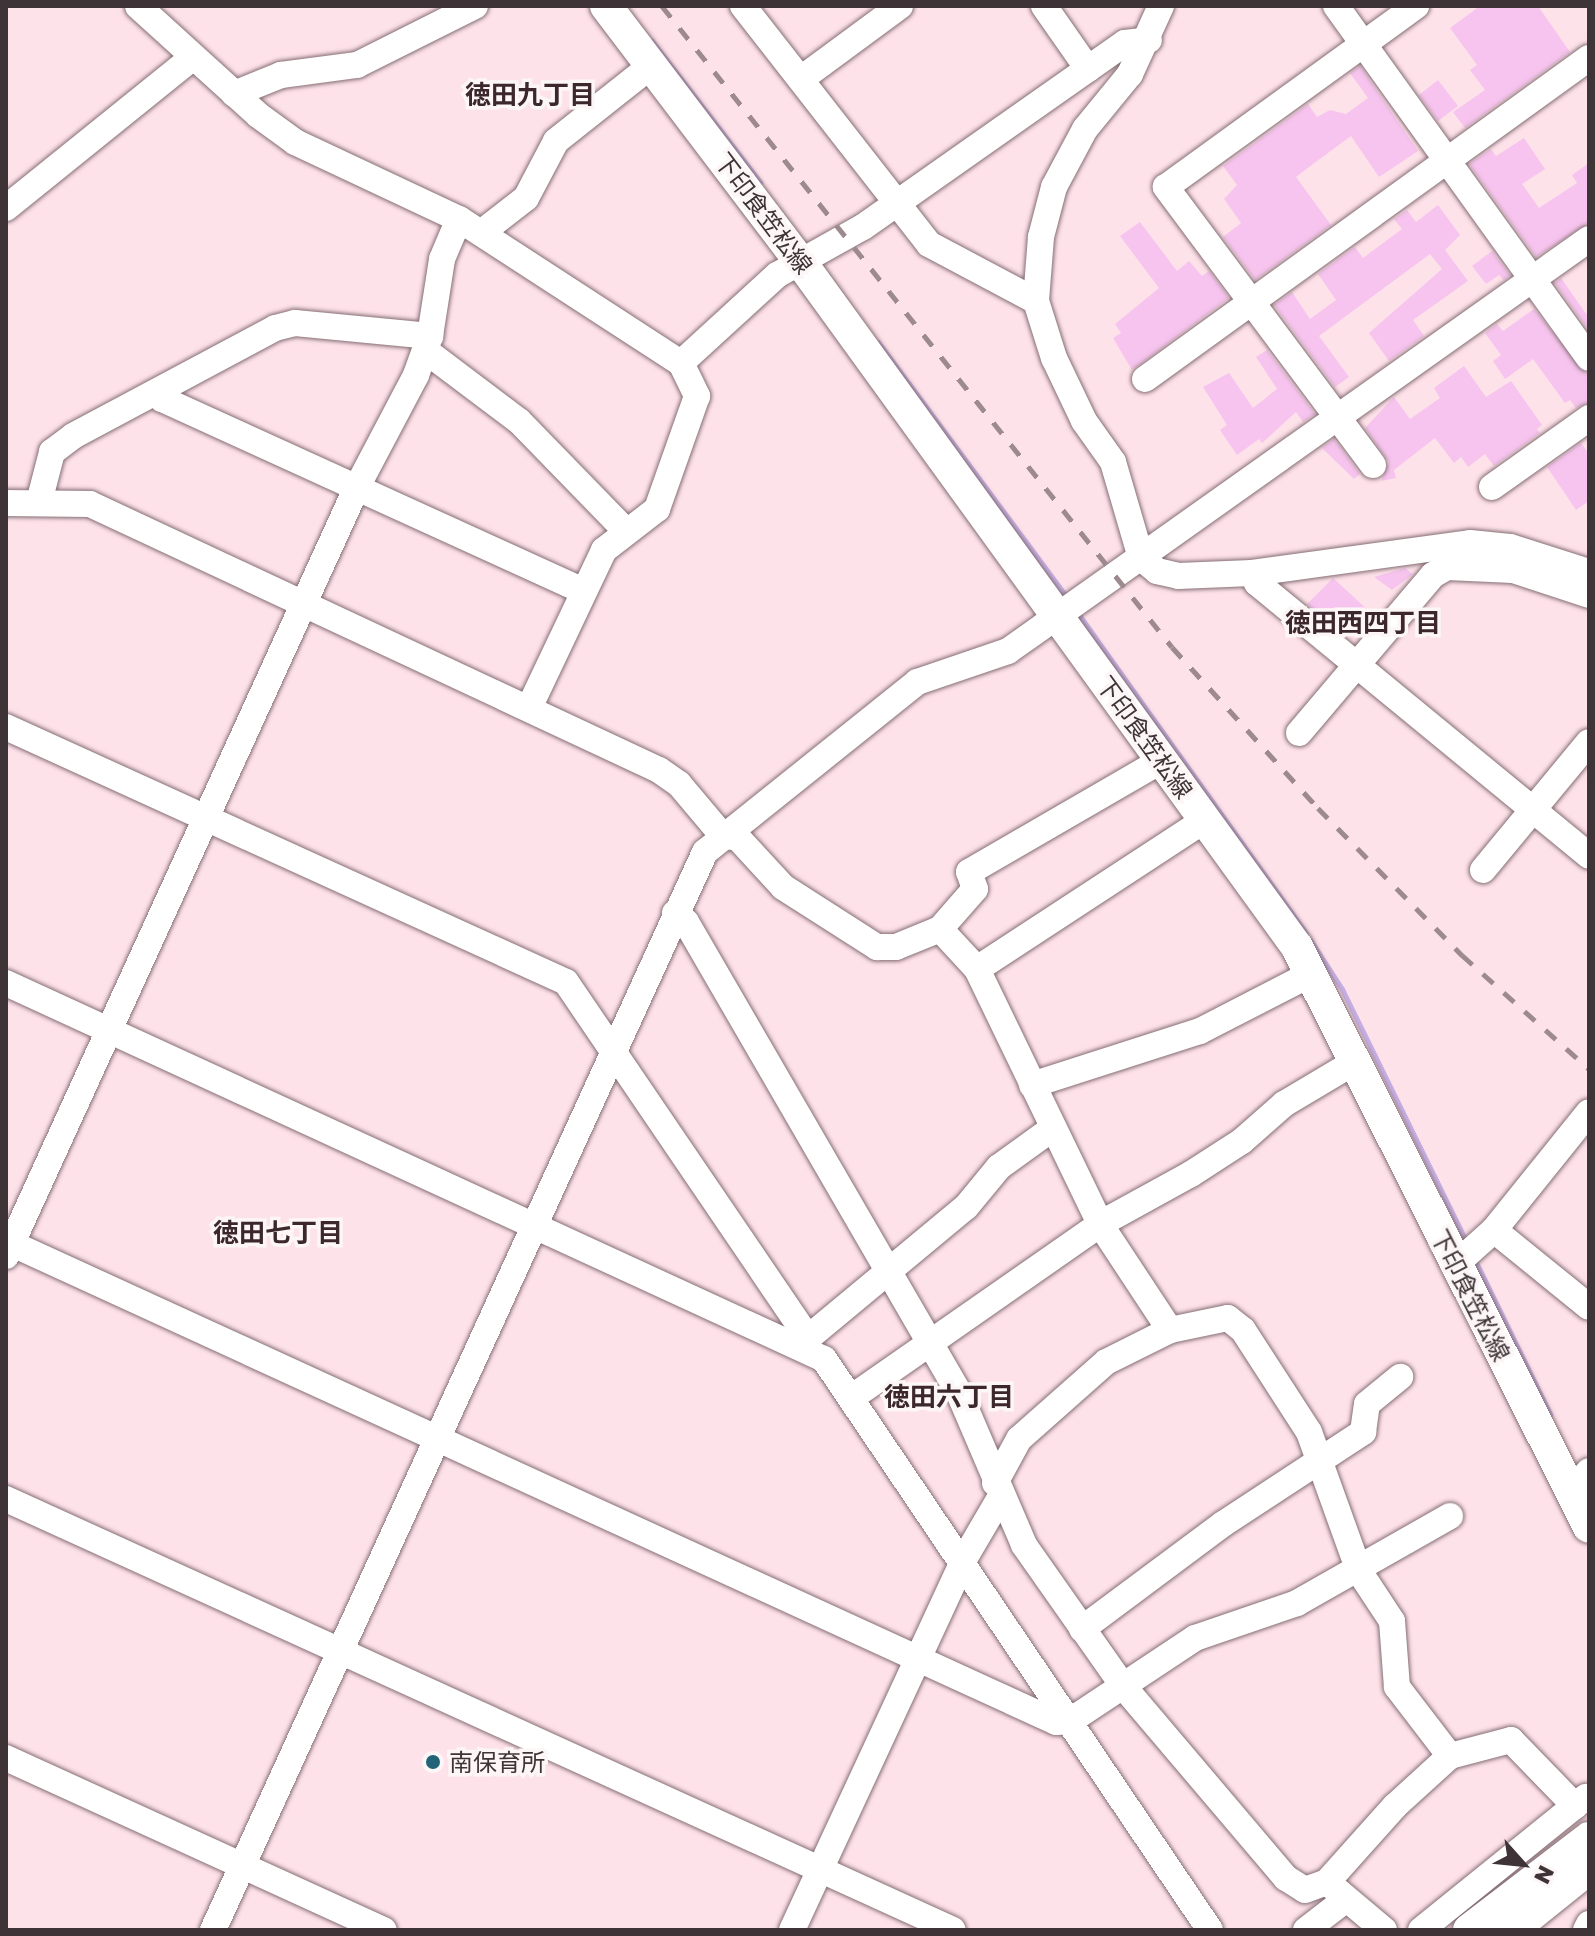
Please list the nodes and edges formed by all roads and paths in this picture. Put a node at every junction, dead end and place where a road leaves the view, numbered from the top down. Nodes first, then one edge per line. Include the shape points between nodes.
1 (138, 6) edge
2 (475, 6) edge
3 (606, 6) edge
4 (743, 6) edge
5 (900, 6) edge
6 (1044, 6) edge
7 (1161, 6) edge
8 (1336, 6) edge
9 (1416, 6) edge
10 (1149, 40) junction
11 (1364, 44) junction
12 (193, 57) junction
13 (1589, 58) edge
14 (653, 64) junction
15 (1088, 69) junction
16 (801, 79) junction
17 (234, 94) junction
18 (1447, 161) junction
19 (896, 205) junction
20 (6, 208) edge
21 (470, 226) junction
22 (1589, 239) edge
23 (806, 261) junction
24 (1533, 281) junction
25 (1036, 301) junction
26 (1253, 303) junction
27 (428, 344) junction
28 (1589, 358) edge
29 (681, 363) junction
30 (1145, 379) dead end
31 (157, 392) junction
32 (1337, 418) junction
33 (1589, 418) edge
34 (1373, 465) dead end
35 (1492, 487) dead end
36 (356, 489) junction
37 (39, 502) junction
38 (6, 503) edge
39 (625, 530) junction
40 (1141, 558) junction
41 (1589, 572) edge
42 (1252, 573) junction
43 (582, 590) junction
44 (1589, 595) edge
45 (303, 605) junction
46 (1061, 615) junction
47 (1358, 663) junction
48 (529, 708) junction
49 (6, 727) edge
50 (1299, 733) dead end
51 (1589, 742) edge
52 (1162, 760) junction
53 (1533, 809) junction
54 (205, 818) junction
55 (1205, 820) junction
56 (722, 835) junction
57 (1589, 856) edge
58 (1483, 870) dead end
59 (675, 913) junction
60 (940, 929) junction
61 (977, 969) junction
62 (1311, 974) junction
63 (6, 983) edge
64 (110, 1031) junction
65 (612, 1050) junction
66 (1356, 1061) junction
67 (1032, 1085) junction
68 (1589, 1112) edge
69 (1053, 1128) junction
70 (534, 1223) junction
71 (1100, 1224) junction
72 (1490, 1234) junction
73 (8, 1247) edge
74 (1457, 1264) junction
75 (891, 1271) junction
76 (1589, 1307) edge
77 (1170, 1330) junction
78 (931, 1342) junction
79 (806, 1343) junction
80 (1400, 1377) dead end
81 (851, 1398) junction
82 (437, 1437) junction
83 (1322, 1462) junction
84 (1578, 1483) edge
85 (998, 1490) junction
86 (6, 1499) edge
87 (1450, 1516) dead end
88 (1589, 1527) edge
89 (963, 1561) junction
90 (1359, 1571) junction
91 (1082, 1629) junction
92 (340, 1650) junction
93 (917, 1660) junction
94 (1123, 1686) junction
95 (1070, 1721) junction
96 (1450, 1756) junction
97 (6, 1758) edge
98 (1582, 1800) edge
99 (1589, 1838) edge
100 (242, 1866) junction
101 (1589, 1868) edge
102 (820, 1870) junction
103 (1336, 1891) junction
104 (1589, 1924) edge
105 (213, 1930) edge
106 (384, 1930) edge
107 (792, 1930) edge
108 (953, 1930) edge
109 (1210, 1930) edge
110 (1306, 1930) edge
111 (1384, 1930) edge
112 (1421, 1930) edge
113 (1469, 1930) edge
114 (1512, 1930) edge
115 (1586, 1930) edge

1 - 12 street
2 - 17 street via 357,65 281,75
3 - 14 main road, 下印食笠松線
4 - 16 street
5 - 16 street
6 - 15 street
7 - 10 street
8 - 11 street
9 - 11 street
10 - 15 street via 1125,43
10 - 25 street via 1130,74 1085,129 1054,187 1041,237
11 - 18 street
11 - 26 street via 1166,187
12 - 17 street
12 - 20 street
13 - 18 street
14 - 21 street via 556,141 526,198
14 - 23 main road, 下印食笠松線
15 - 19 street
16 - 19 street
17 - 21 street via 295,142
18 - 24 street
18 - 26 street
19 - 23 street
19 - 25 street via 929,244
21 - 27 street via 442,259
21 - 29 street
22 - 24 street
23 - 29 street via 777,275
23 - 46 main road, 下印食笠松線
24 - 28 street
24 - 32 street
25 - 40 street via 1060,371 1084,421 1113,462
26 - 30 street
26 - 32 street
27 - 31 street via 295,323 275,328
27 - 36 street
27 - 39 street via 519,421
29 - 39 street via 697,396 657,509
31 - 36 street via 162,399
31 - 37 street via 52,452
32 - 34 street
32 - 40 street
33 - 35 street
36 - 43 street
36 - 45 street
37 - 38 street
37 - 45 street via 90,504
39 - 43 street via 604,550
40 - 42 street via 1157,571 1178,576
40 - 46 street
41 - 42 street via 1510,547 1470,543
42 - 47 street via 1257,583
43 - 48 street
44 - 47 street via 1513,570 1478,564 1447,567 1433,575
45 - 48 street
45 - 54 street
46 - 52 main road, 下印食笠松線
46 - 56 street via 1008,651 917,682
47 - 50 street
47 - 53 street
48 - 56 street via 659,770 679,784
49 - 54 street
51 - 53 street
52 - 55 main road, 下印食笠松線
52 - 60 street via 969,872 975,889
53 - 57 street
53 - 58 street
54 - 64 street
54 - 65 street via 566,982
55 - 61 street
55 - 62 main road, 下印食笠松線
56 - 59 street via 698,863
56 - 60 street via 738,838 783,887 877,947 896,947
59 - 65 street
59 - 75 street via 686,922
60 - 61 street
61 - 67 street
62 - 66 main road, 下印食笠松線
62 - 67 street via 1200,1031
63 - 64 street
64 - 70 street
64 - 73 street
65 - 70 street
65 - 79 street
66 - 71 street via 1284,1104 1242,1141 1191,1174
66 - 74 main road, 下印食笠松線
67 - 69 street
68 - 72 street
69 - 71 street
69 - 75 street via 999,1167 966,1207
70 - 79 street
70 - 82 street
71 - 77 street
71 - 78 street
72 - 74 street
72 - 76 street
73 - 82 street
74 - 84 main road, 下印食笠松線
75 - 78 street
75 - 79 street
77 - 83 street via 1228,1318 1243,1330 1309,1432
77 - 85 street via 1106,1362 1065,1394 1019,1439
78 - 81 street
78 - 85 street via 959,1393
79 - 81 street
80 - 83 street via 1367,1404 1363,1432
81 - 89 street
82 - 92 street
82 - 93 street
83 - 90 street via 1331,1507
83 - 91 street via 1223,1524
84 - 88 main road, 下印食笠松線
85 - 89 street
85 - 91 street via 1024,1545
86 - 92 street
87 - 90 street
89 - 93 street
89 - 95 street
90 - 94 street via 1297,1603 1195,1638
90 - 96 street via 1392,1621 1397,1687
91 - 94 street
92 - 100 street
92 - 102 street
93 - 95 street via 1056,1722
93 - 102 street
94 - 95 street
94 - 103 street via 1286,1878 1305,1890
95 - 109 street
96 - 98 street via 1511,1740
96 - 103 street via 1395,1806
97 - 100 street
98 - 112 street
99 - 113 main road
100 - 105 street
100 - 106 street
101 - 114 main road
102 - 107 street
102 - 108 street
103 - 110 street
103 - 111 street
104 - 115 street

